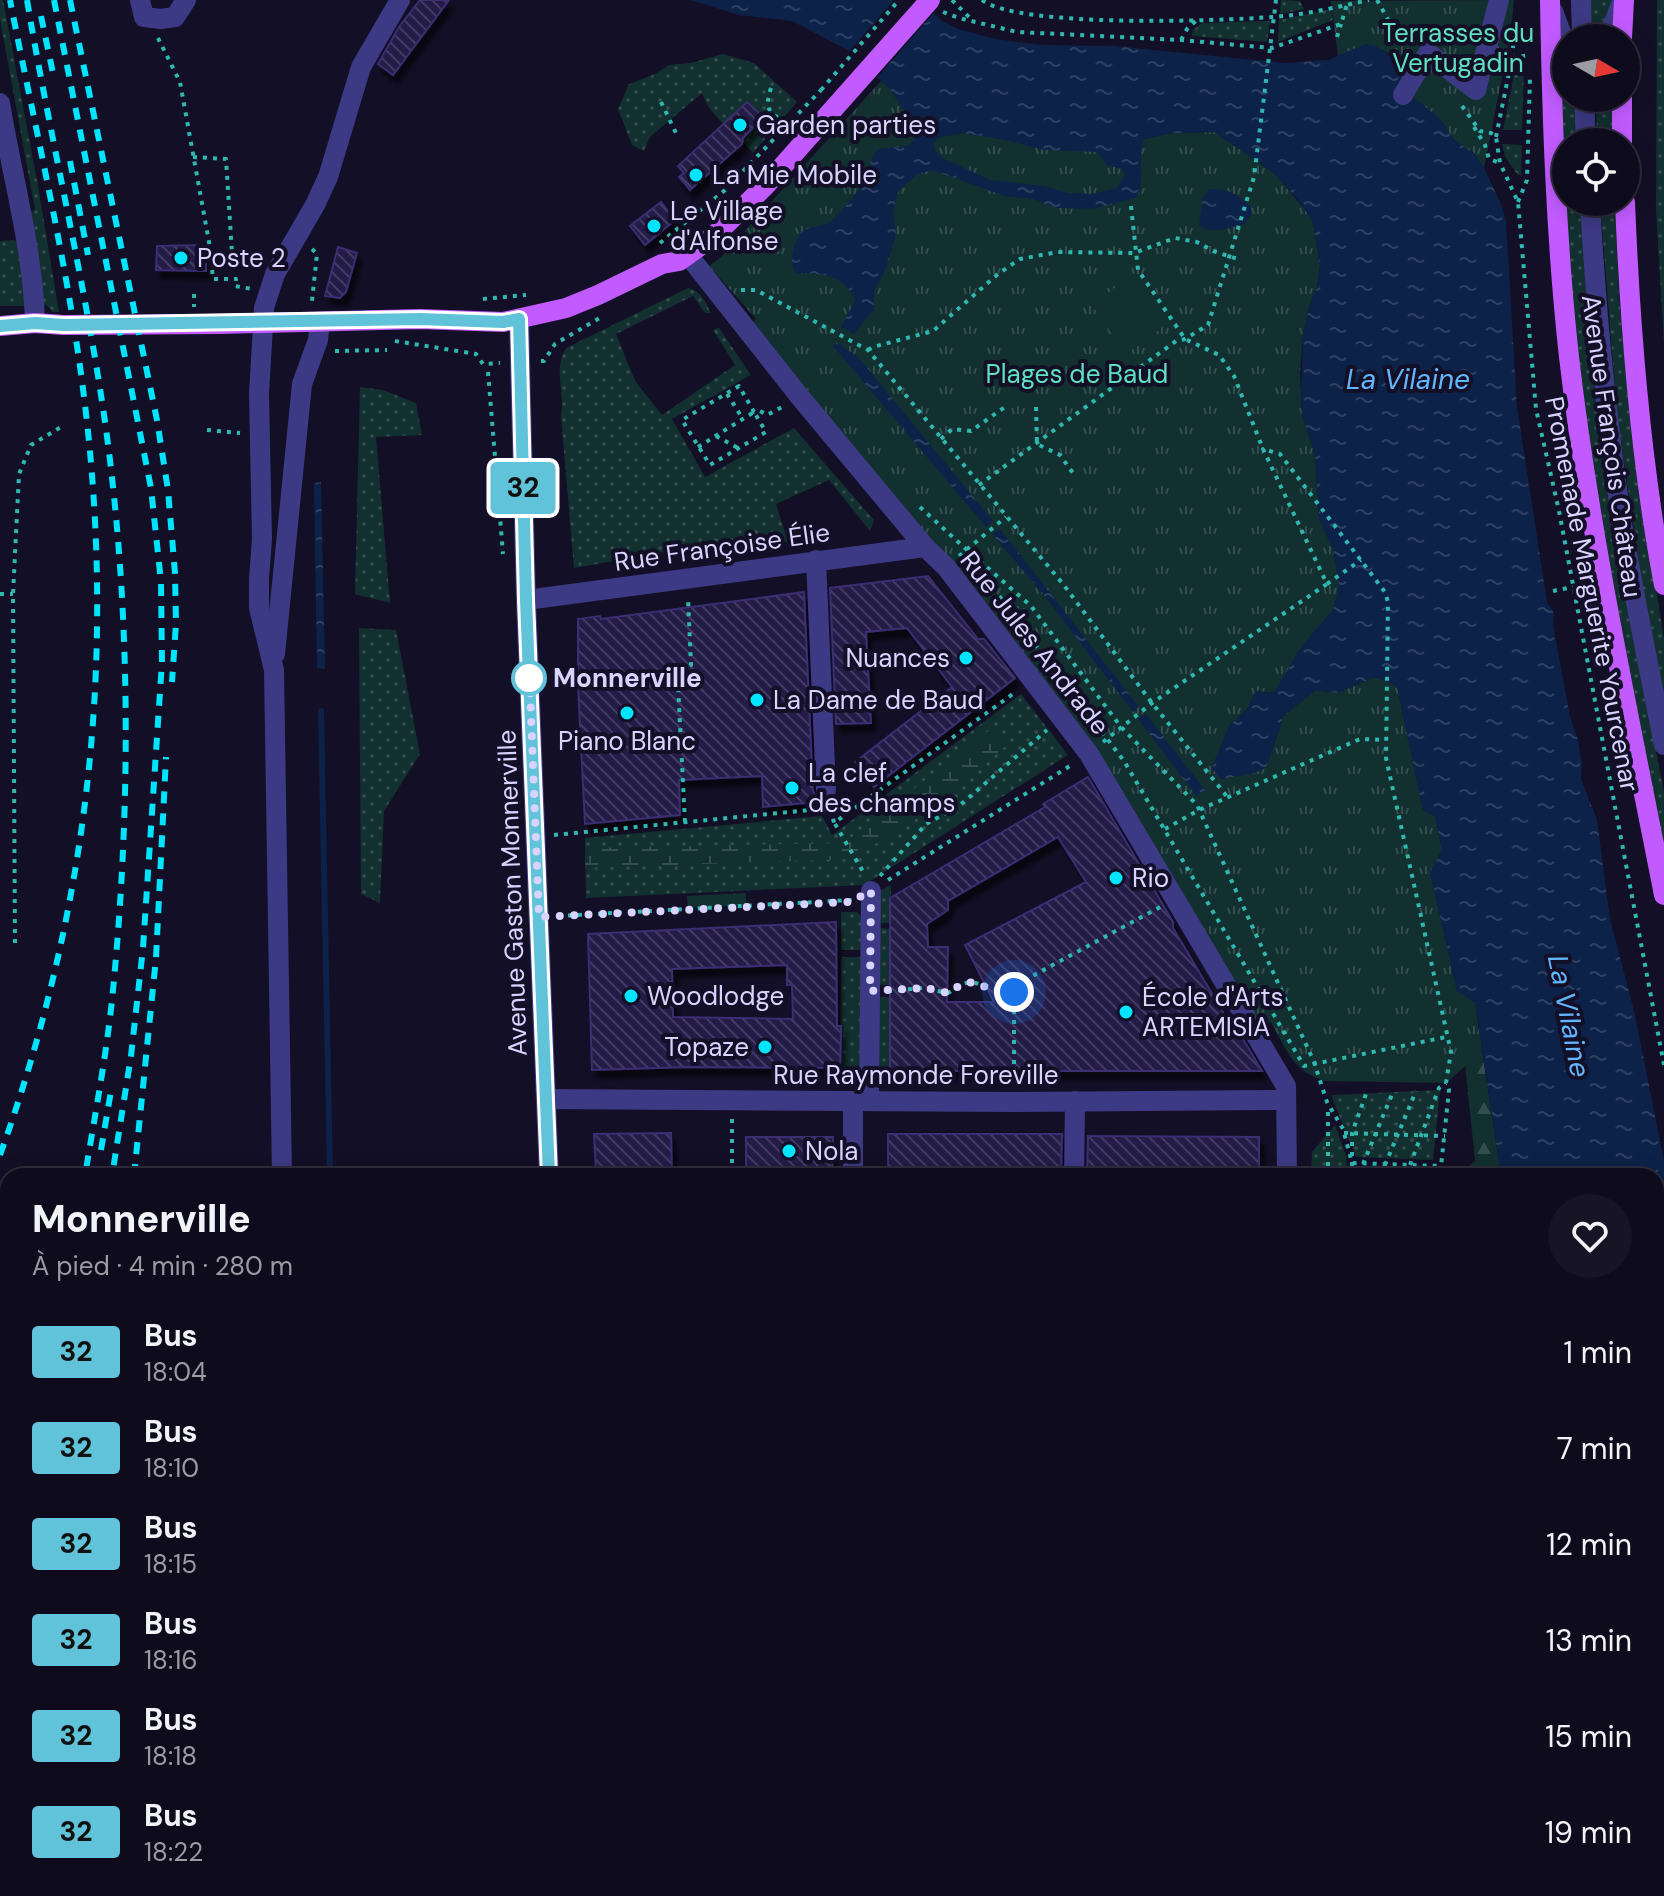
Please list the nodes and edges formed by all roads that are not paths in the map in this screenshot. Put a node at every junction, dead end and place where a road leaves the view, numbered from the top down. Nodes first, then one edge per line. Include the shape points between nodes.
1 (140, 0) edge
2 (186, 0) edge
3 (400, 0) edge
4 (914, 0) edge
5 (1499, 0) edge
6 (1581, 0) edge
7 (1623, 0) edge
8 (1550, 2) edge
9 (935, 5) edge
10 (1558, 24) edge
11 (1582, 24) edge
12 (1614, 24) edge
13 (1622, 24) edge
14 (858, 64) junction
15 (1403, 95) dead end
16 (0, 103) edge
17 (1591, 216) edge
18 (1626, 216) edge
19 (660, 254) junction
20 (688, 255) junction
21 (519, 319) junction
22 (35, 323) junction
23 (0, 326) edge
24 (319, 331) junction
25 (925, 547) junction
26 (816, 560) junction
27 (1664, 585) edge
28 (526, 600) junction
29 (274, 670) junction
30 (1664, 745) edge
31 (828, 799) road end
32 (870, 884) road end
33 (1664, 895) edge
34 (546, 1099) junction
35 (1286, 1100) junction
36 (861, 1101) junction
37 (1075, 1101) junction
38 (282, 1168) edge
39 (549, 1168) edge
40 (854, 1168) edge
41 (1074, 1168) edge
42 (1287, 1168) edge

1 - 2 street via 141,13 151,19 175,17
3 - 29 street via 361,67 336,153 315,205 272,280 264,308 259,608
4 - 14 main road
5 - 15 street via 1476,90 1428,53
6 - 11 street
7 - 12 street
7 - 13 main road
8 - 10 street
8 - 33 main road, Avenue François Château via 1552,122 1569,356 1602,580
9 - 14 main road
14 - 19 main road via 830,88 740,196 701,231
14 - 20 main road via 748,204
16 - 22 street via 29,245
17 - 30 street via 1600,351 1623,526
18 - 27 main road, Avenue François Château via 1629,303
19 - 20 main road via 679,261
19 - 21 main road via 611,290
20 - 25 street, Rue Jules Andrade
21 - 24 main road via 420,319
21 - 28 street, Avenue Gaston Monnerville
22 - 23 main road
22 - 24 main road
24 - 29 street via 302,384
25 - 26 street, Rue Françoise Élie
25 - 35 street, Rue Jules Andrade via 946,567 1089,754 1286,1086
26 - 28 street, Rue Françoise Élie
26 - 31 street
28 - 34 street, Avenue Gaston Monnerville
29 - 38 street
32 - 36 street via 870,991
34 - 36 street, Rue Raymonde Foreville
34 - 39 street, Avenue Gaston Monnerville
35 - 37 street, Rue Raymonde Foreville
35 - 42 street, Rue Jules Andrade
36 - 37 street, Rue Raymonde Foreville
36 - 40 street
37 - 41 street

